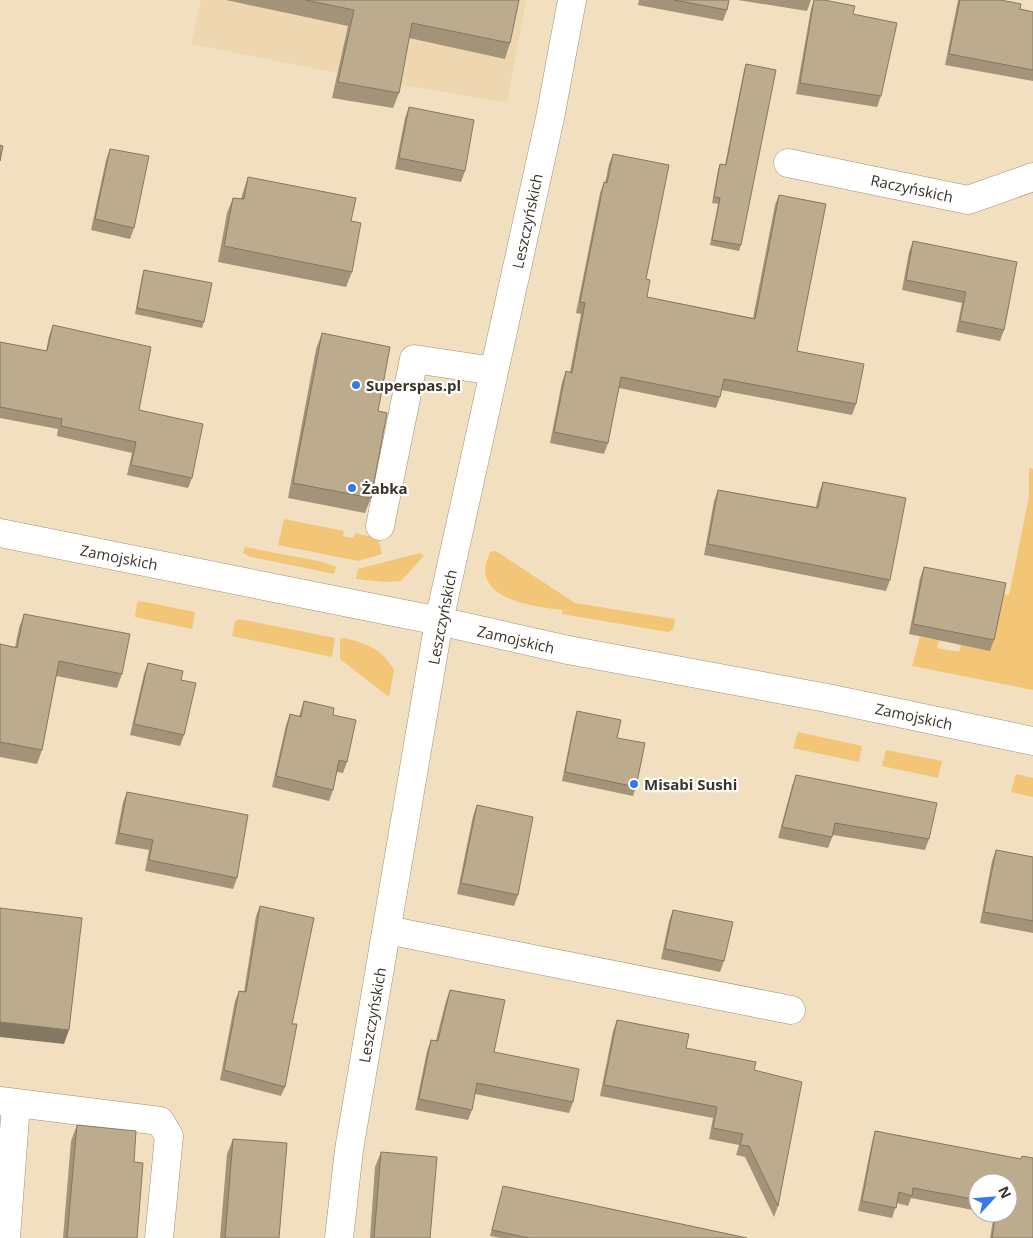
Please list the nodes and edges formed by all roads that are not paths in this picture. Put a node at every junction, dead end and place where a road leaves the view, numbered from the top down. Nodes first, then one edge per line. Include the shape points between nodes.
1 (572, 0) edge
2 (788, 163) dead end
3 (1033, 177) edge
4 (494, 371) junction
5 (380, 526) dead end
6 (0, 534) edge
7 (439, 622) junction
8 (1033, 741) edge
9 (387, 930) junction
10 (791, 1010) dead end
11 (8, 1102) edge
12 (6, 1238) edge
13 (159, 1238) edge
14 (339, 1238) edge

1 - 4 street, Leszczyńskich via 550,118
2 - 3 street, Raczyńskich via 968,200
4 - 5 street via 414,359
4 - 7 street, Leszczyńskich
6 - 7 street, Zamojskich
7 - 8 street, Zamojskich
7 - 9 street, Leszczyńskich
9 - 10 street
9 - 14 street, Leszczyńskich via 349,1150
11 - 12 street
11 - 13 street via 160,1121 169,1136

